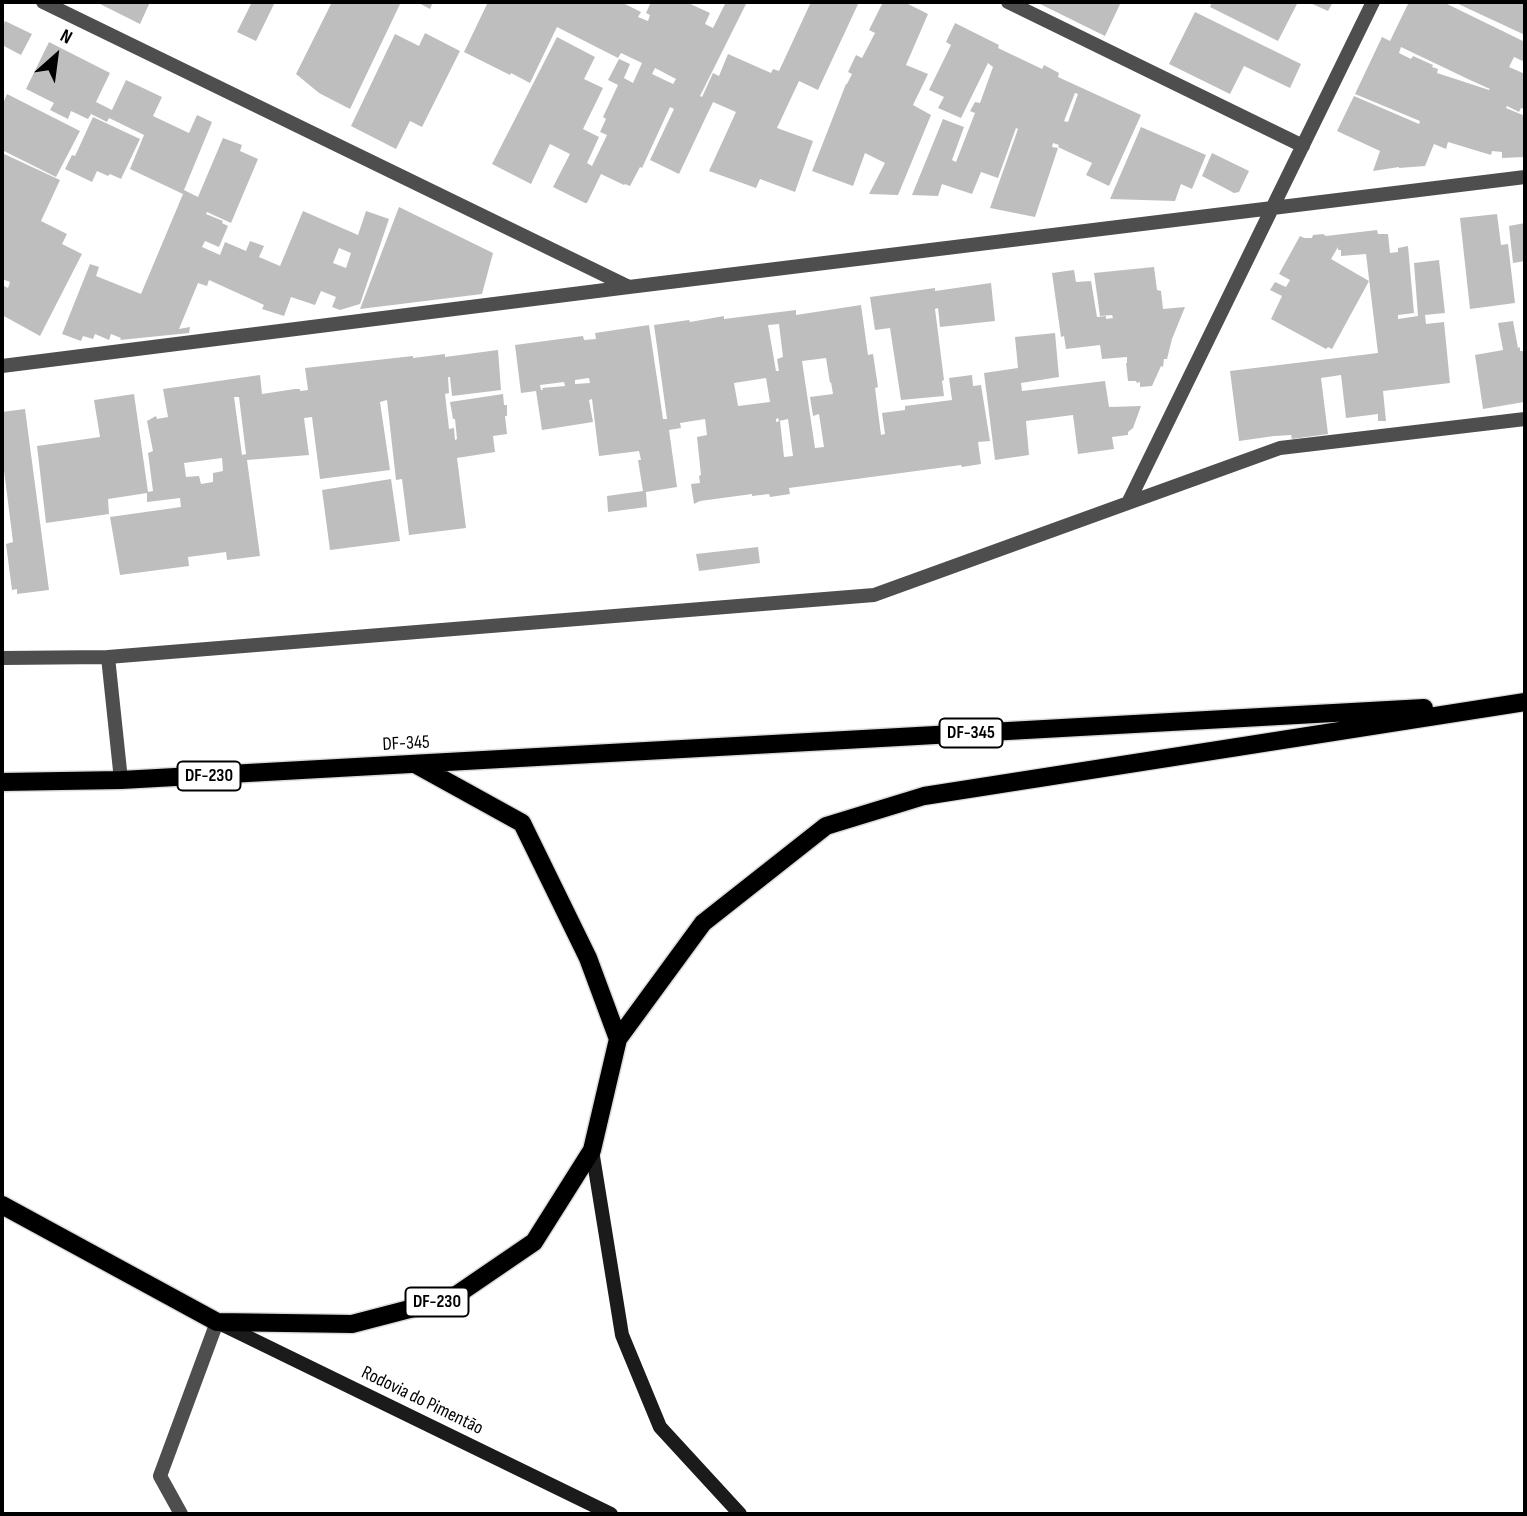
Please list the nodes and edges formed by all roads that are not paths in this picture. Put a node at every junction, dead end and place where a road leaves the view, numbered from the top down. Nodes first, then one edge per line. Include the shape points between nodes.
1 (43, 2) edge
2 (1008, 2) edge
3 (1373, 2) edge
4 (1303, 146) junction
5 (1525, 177) edge
6 (1272, 208) junction
7 (629, 287) junction
8 (2, 366) edge
9 (1525, 419) edge
10 (1128, 503) junction
11 (2, 657) edge
12 (108, 657) junction
13 (1525, 702) edge
14 (417, 765) junction
15 (121, 780) junction
16 (2, 782) edge
17 (618, 1039) junction
18 (592, 1150) junction
19 (2, 1205) edge
20 (217, 1322) junction
21 (181, 1514) edge
22 (611, 1514) edge
23 (740, 1514) edge

1 - 7 street
2 - 4 street
3 - 4 street
4 - 6 street
5 - 6 street
6 - 7 street
6 - 10 street
7 - 8 street
9 - 10 street via 1280,448
10 - 12 street via 874,595
11 - 12 street
12 - 15 street
13 - 14 main road, DF-345 / DF-345
13 - 17 main road, DF-345 via 924,796 826,826 703,923
14 - 15 main road, DF-345 / DF-230
14 - 17 main road via 522,823 588,958
15 - 16 main road, DF-345 / DF-230
17 - 18 main road, DF-230
18 - 20 main road, DF-230 via 534,1242 452,1298 352,1324
18 - 23 main road, DF-230 via 622,1335 660,1427
19 - 20 main road, DF-230
20 - 21 street via 160,1476
20 - 22 main road, Rodovia do Pimentão / DF-230

